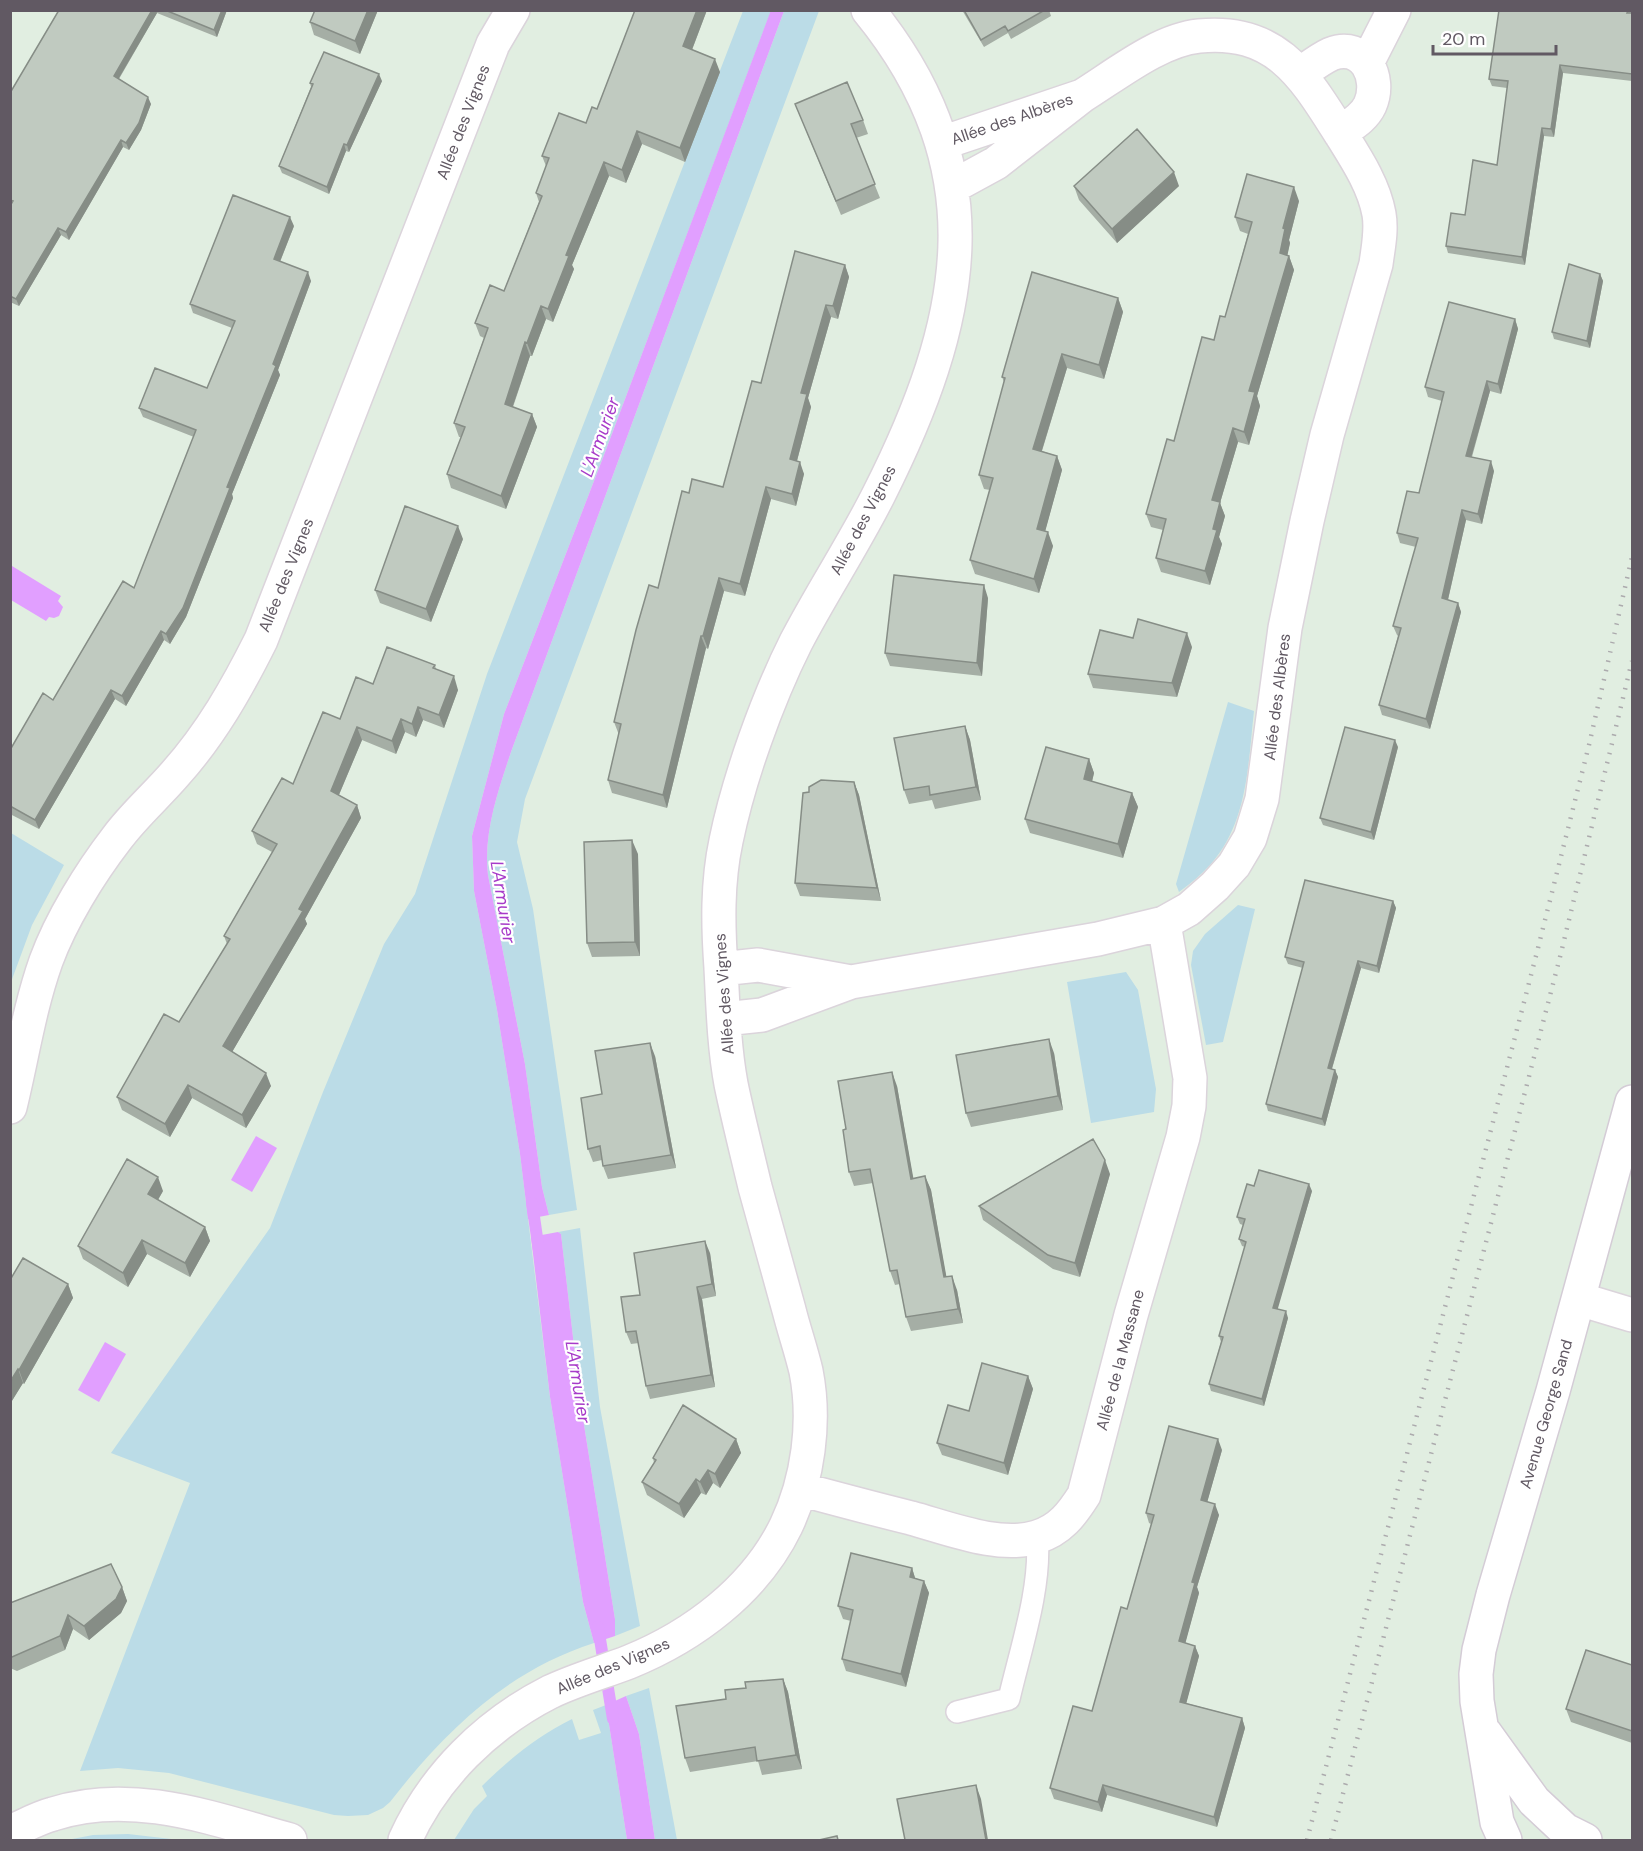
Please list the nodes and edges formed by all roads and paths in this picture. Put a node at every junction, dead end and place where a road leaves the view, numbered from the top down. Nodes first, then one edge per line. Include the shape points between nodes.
1 (513, 10) edge
2 (868, 10) edge
3 (1394, 10) edge
4 (1367, 63) junction
5 (1300, 74) junction
6 (1082, 96) junction
7 (1340, 133) junction
8 (942, 142) junction
9 (952, 187) junction
10 (1164, 922) junction
11 (721, 969) junction
12 (851, 982) junction
13 (724, 1019) junction
14 (1632, 1102) edge
15 (10, 1107) edge
16 (1579, 1299) junction
17 (1632, 1315) edge
18 (800, 1489) junction
19 (1037, 1537) junction
20 (957, 1712) dead end
21 (1480, 1727) junction
22 (10, 1832) edge
23 (290, 1840) edge
24 (405, 1840) edge
25 (1479, 1840) edge
26 (1505, 1840) edge
27 (1544, 1840) edge
28 (1585, 1840) edge

1 - 15 street, Allée des Vignes via 493,44 261,640 211,728 117,838 57,936 35,996
2 - 8 street, Allée des Vignes via 915,78
3 - 4 street
4 - 5 street via 1341,52
4 - 7 street via 1374,82 1370,107
5 - 6 street, Allée des Albères via 1276,53 1248,39 1200,36 1157,49
5 - 7 street, Allée des Albères
6 - 8 street, Allée des Albères
6 - 9 street, Allée des Albères via 996,163
7 - 10 street, Allée des Albères via 1368,180 1379,216 1380,239 1305,532 1286,628 1262,799 1250,838 1234,865 1189,909
8 - 9 street, Allée des Vignes
9 - 11 street, Allée des Vignes via 955,267 950,302 929,375 878,495 792,651 737,798 719,884
10 - 12 street, Allée des Albères via 1098,939
10 - 19 street, Allée de la Massane via 1190,1078 1185,1126 1084,1495 1060,1526
11 - 12 street, Allée des Albères via 758,965
11 - 13 street, Allée des Vignes
12 - 13 street, Allée des Albères via 762,1015
13 - 18 street, Allée des Vignes via 731,1082 756,1190 806,1372 810,1420
14 - 16 street, Avenue George Sand
16 - 17 street
16 - 21 street, Avenue George Sand via 1479,1650 1476,1674
18 - 19 street, Allée de la Massane via 978,1536 1010,1541
18 - 24 street, Allée des Vignes via 774,1548 733,1596 669,1644 554,1690 494,1728 427,1798
19 - 20 lane via 1035,1586 1009,1699
21 - 25 street
21 - 26 street, Avenue George Sand via 1497,1822
21 - 27 street, Avenue George Sand via 1528,1820
21 - 28 street via 1534,1801 1565,1830
22 - 23 street via 53,1814 114,1804 142,1804

